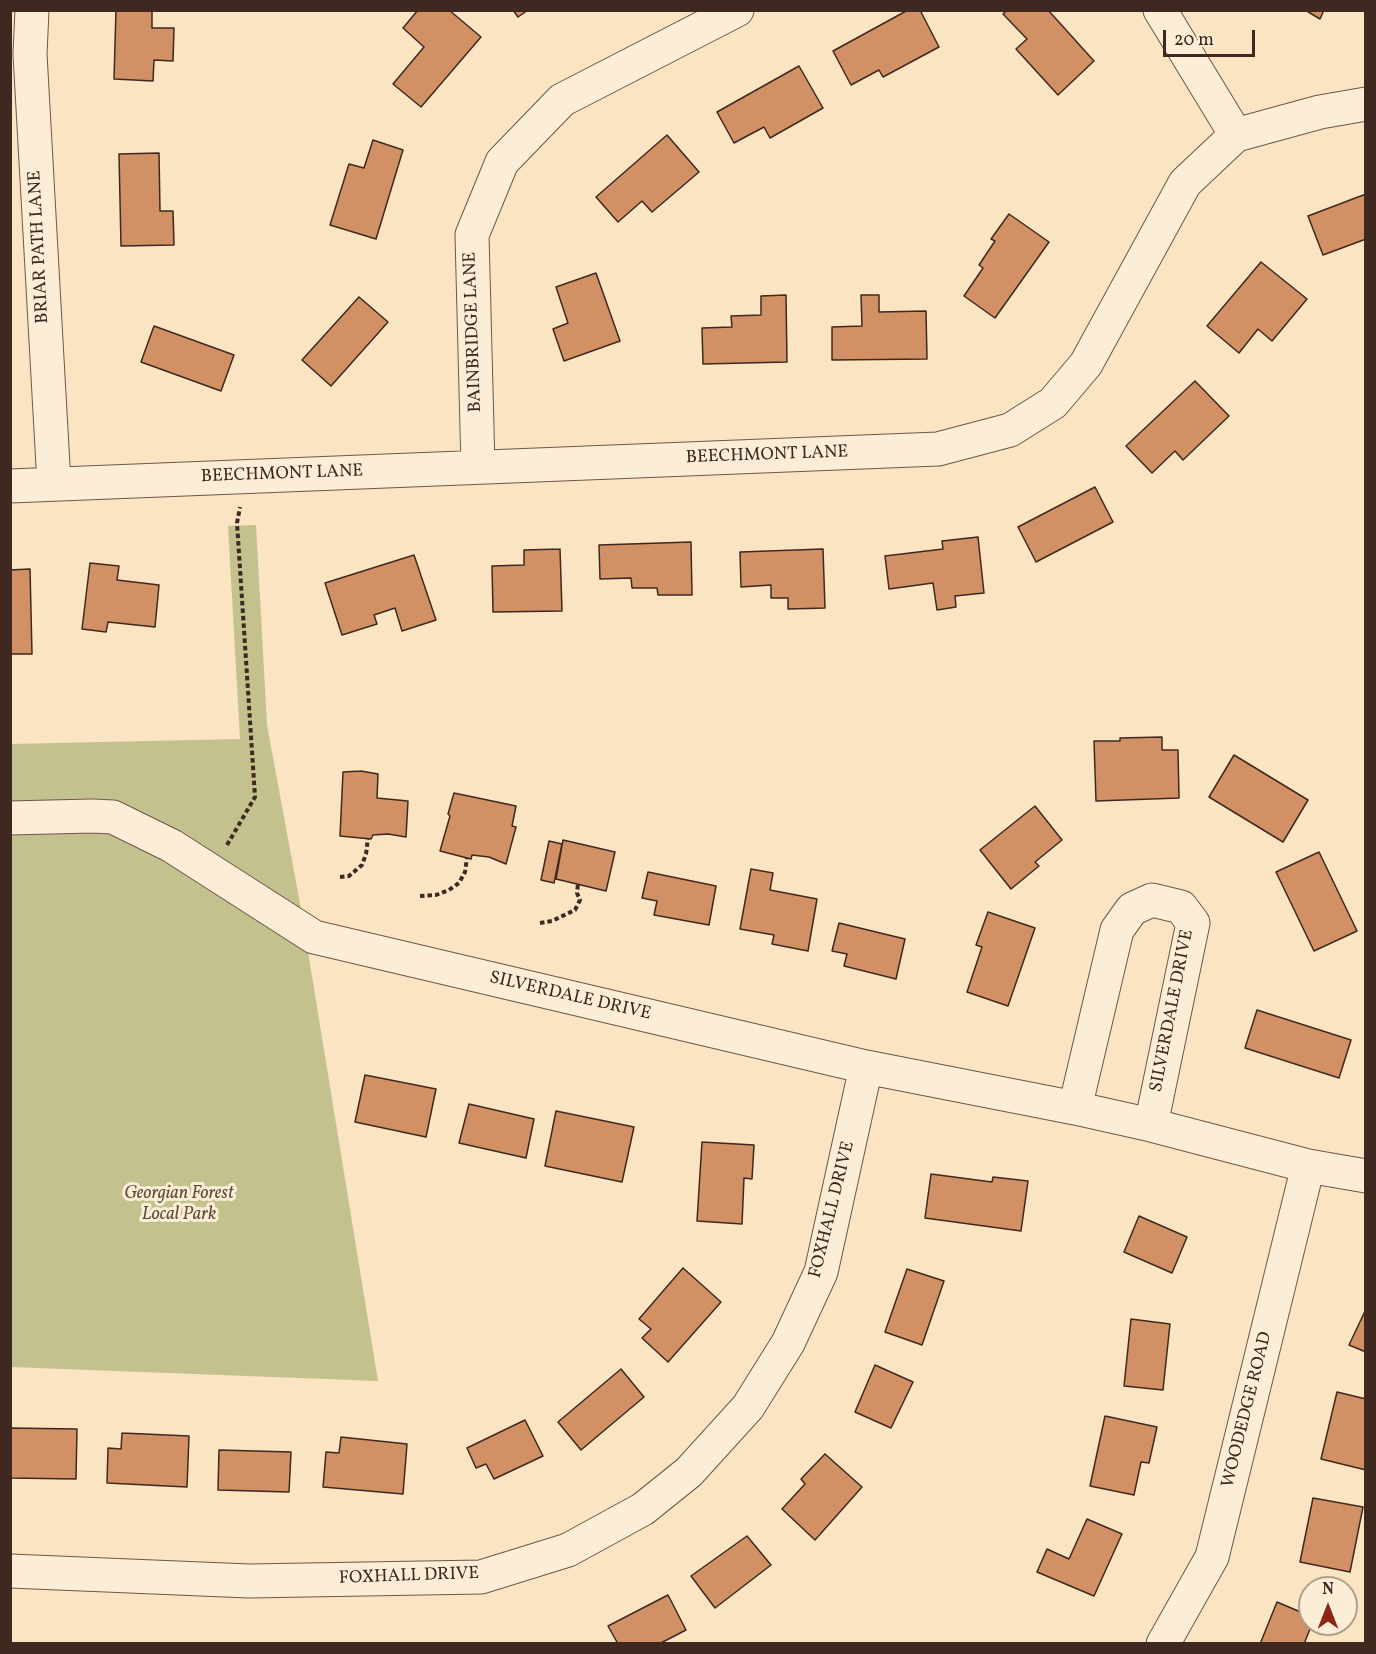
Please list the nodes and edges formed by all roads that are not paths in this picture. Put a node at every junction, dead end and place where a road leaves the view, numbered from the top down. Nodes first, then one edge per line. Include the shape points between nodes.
1 (32, 10) edge
2 (737, 10) edge
3 (1160, 10) edge
4 (1365, 104) edge
5 (1236, 135) junction
6 (478, 467) junction
7 (54, 484) junction
8 (10, 486) edge
9 (10, 818) edge
10 (866, 1067) junction
11 (1075, 1108) junction
12 (1151, 1125) junction
13 (1308, 1166) junction
14 (1365, 1176) edge
15 (10, 1571) edge
16 (1163, 1644) edge

1 - 7 street, BRIAR PATH LANE via 30,54
2 - 6 street, BAINBRIDGE LANE via 562,100 502,162 472,235
3 - 5 street
4 - 5 street, BEECHMONT LANE
5 - 6 street, BEECHMONT LANE via 1185,183 1086,364 1053,403 1010,430 938,449
6 - 7 street, BEECHMONT LANE
7 - 8 street, BEECHMONT LANE
9 - 10 street, SILVERDALE DRIVE via 113,817 172,846 314,937
10 - 11 street, SILVERDALE DRIVE
10 - 15 street, FOXHALL DRIVE via 821,1272 788,1343 748,1407 688,1472 643,1509 568,1550 481,1577 249,1581
11 - 12 street, SILVERDALE DRIVE
11 - 12 street, SILVERDALE DRIVE via 1117,930 1132,909 1152,900 1181,907 1192,923
12 - 13 street, SILVERDALE DRIVE
13 - 14 street, SILVERDALE DRIVE
13 - 16 street, WOODEDGE ROAD via 1212,1557

